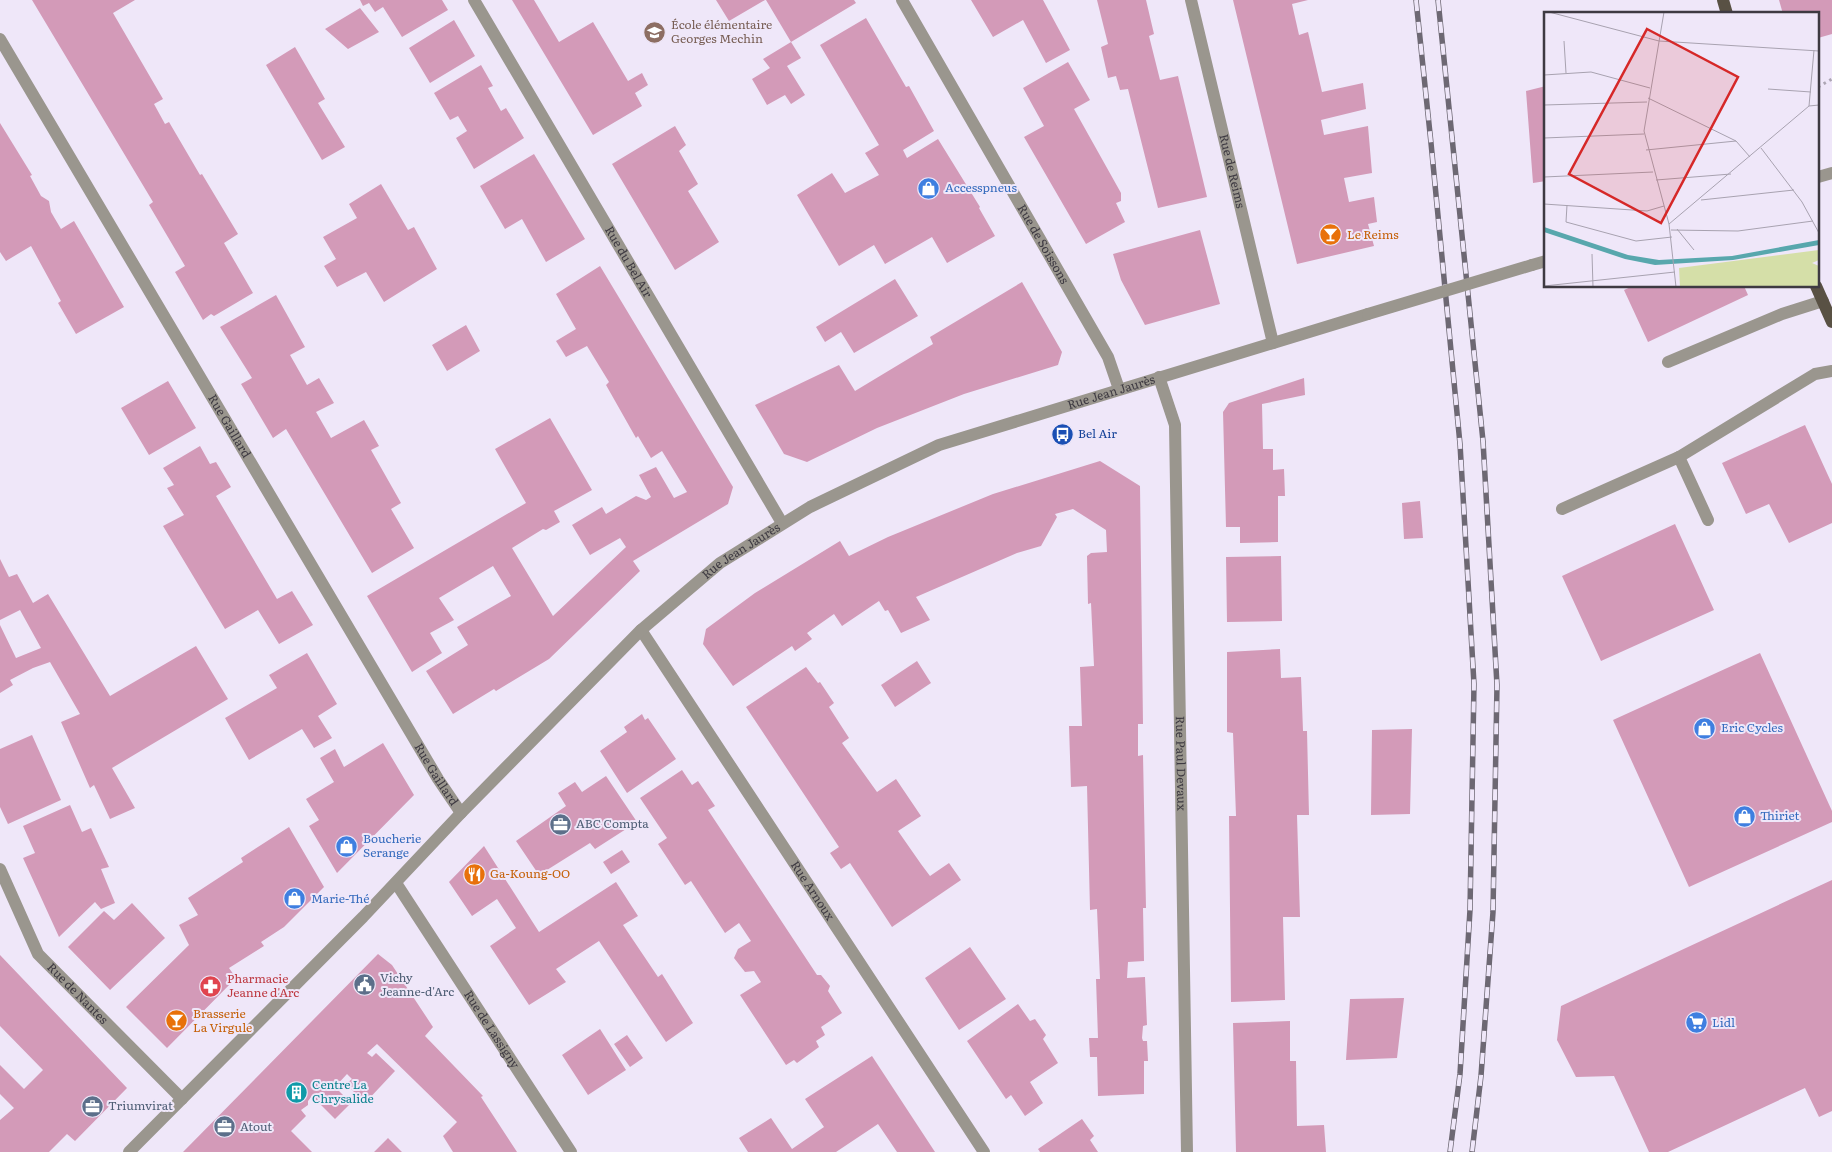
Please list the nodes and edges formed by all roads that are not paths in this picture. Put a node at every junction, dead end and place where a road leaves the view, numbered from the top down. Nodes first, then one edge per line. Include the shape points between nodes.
1 (474, 0) edge
2 (902, 0) edge
3 (1191, 0) edge
4 (0, 39) edge
5 (1544, 263) edge
6 (1817, 288) edge
7 (1823, 301) junction
8 (1832, 322) edge
9 (1273, 343) junction
10 (1668, 362) dead end
11 (1832, 371) edge
12 (1159, 377) junction
13 (1119, 389) junction
14 (1679, 457) junction
15 (1562, 509) dead end
16 (1708, 520) dead end
17 (782, 523) junction
18 (642, 630) junction
19 (460, 813) junction
20 (0, 869) edge
21 (396, 883) junction
22 (182, 1099) junction
23 (129, 1152) edge
24 (571, 1152) edge
25 (984, 1152) edge
26 (1187, 1152) edge

1 - 17 street, Rue du Bel Air
2 - 13 street, Rue de Soissons via 1108,358
3 - 9 street, Rue de Reims
4 - 19 street, Rue Gaillard
5 - 9 street, Rue Jean Jaurès, bridge
6 - 7 main road
7 - 8 main road
7 - 10 street via 1782,314
9 - 12 street, Rue Jean Jaurès
11 - 14 street via 1815,374
12 - 13 street, Rue Jean Jaurès
12 - 26 street, Rue Paul Devaux via 1175,425
13 - 17 street, Rue Jean Jaurès via 939,445
14 - 15 street
14 - 16 street
17 - 18 street, Rue Jean Jaurès via 720,563
18 - 19 street, Rue Jean Jaurès
18 - 25 street, Rue Arnoux
19 - 21 street, Rue Jean Jaurès
20 - 22 street, Rue de Nantes via 38,954
21 - 22 street, Rue Jean Jaurès
21 - 24 street, Rue de Lassigny
22 - 23 street, Rue Jean Jaurès

